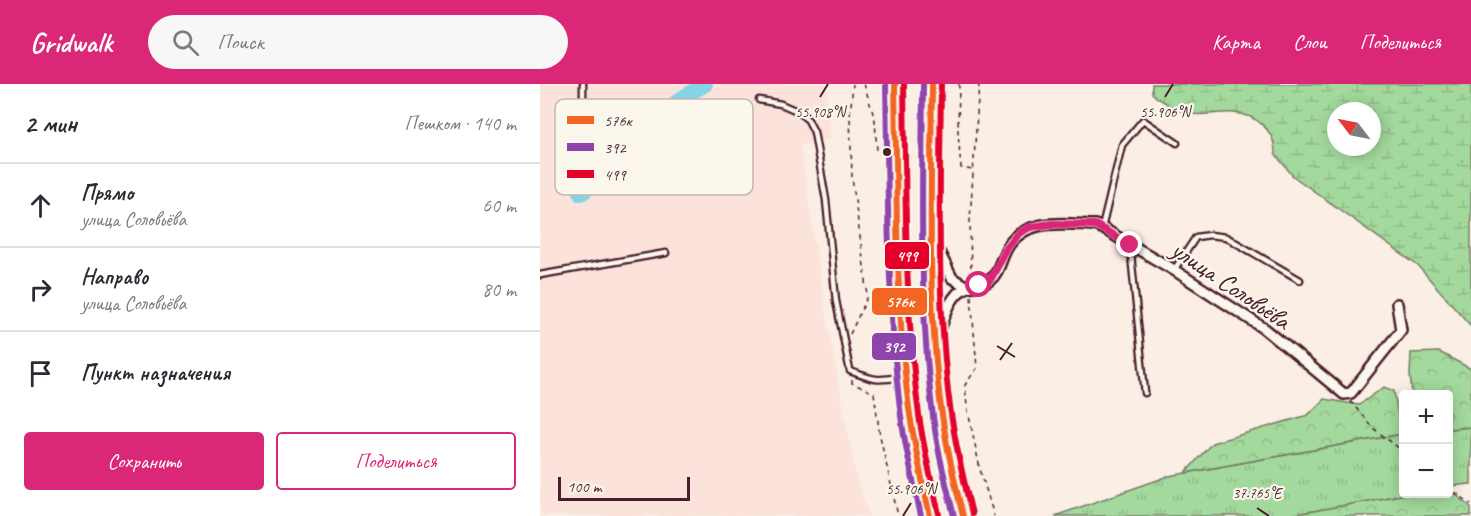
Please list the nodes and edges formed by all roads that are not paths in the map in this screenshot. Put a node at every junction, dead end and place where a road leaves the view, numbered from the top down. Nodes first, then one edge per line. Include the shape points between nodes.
1 (583, 84) edge
2 (895, 84) edge
3 (932, 84) edge
4 (583, 97) dead end
5 (759, 100) dead end
6 (1177, 143) dead end
7 (1102, 228) junction
8 (931, 234) junction
9 (1130, 245) junction
10 (666, 253) dead end
11 (1174, 270) junction
12 (540, 274) edge
13 (1300, 280) dead end
14 (969, 287) junction
15 (1397, 304) dead end
16 (934, 348) junction
17 (904, 376) junction
18 (1145, 393) dead end
19 (930, 516) edge
20 (963, 516) edge

1 - 4 lane
2 - 17 highway
3 - 8 highway
5 - 17 lane via 797,111 814,132 826,200 836,301 850,371 880,381
6 - 7 lane via 1143,120 1122,145
7 - 9 street, улица Соловьёва
7 - 14 street, улица Соловьёва via 1052,224 1025,229 1007,248 990,280
8 - 14 street via 952,278
8 - 16 highway
9 - 11 street, улица Соловьёва
9 - 18 lane
10 - 12 lane
11 - 13 lane via 1196,237 1210,235 1226,237
11 - 15 street, улица Соловьёва via 1265,329 1344,394 1352,393 1401,330
14 - 16 street, улица Соловьёва via 950,306
16 - 20 highway via 944,431
17 - 19 highway via 920,481

